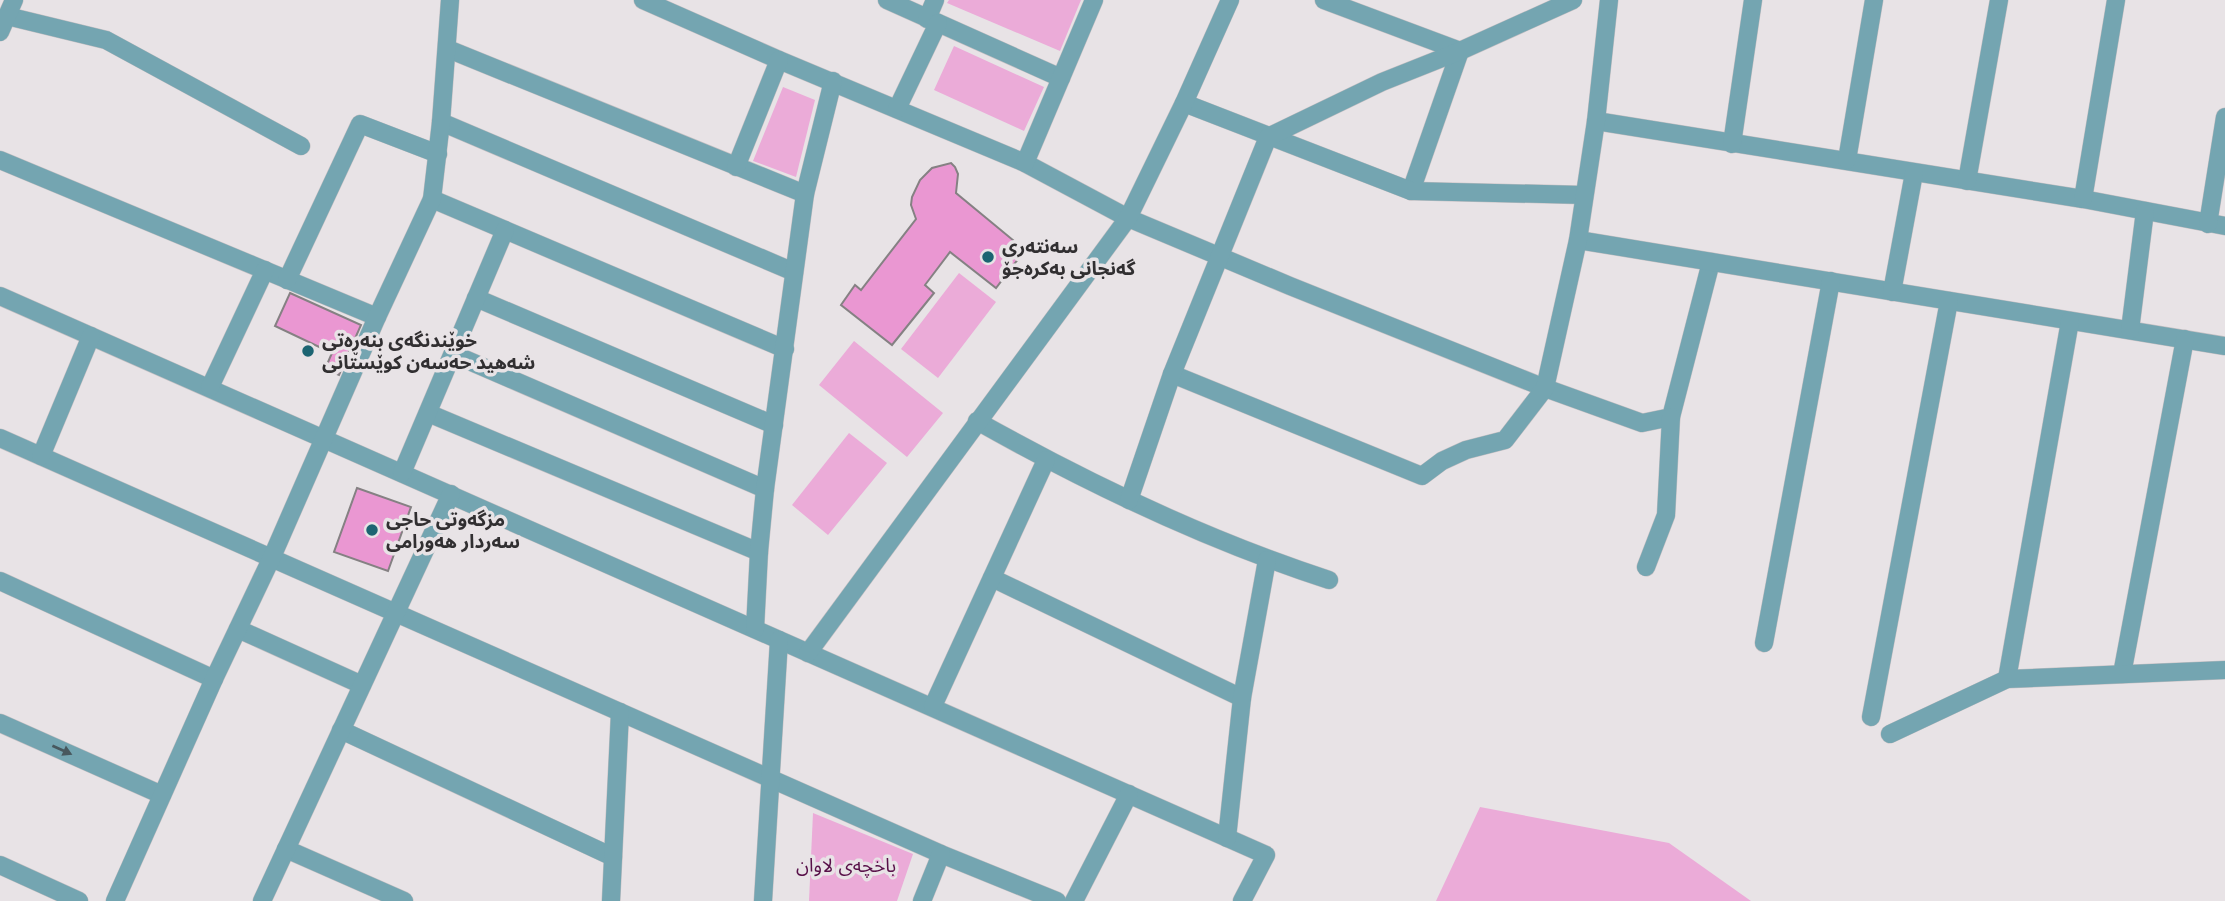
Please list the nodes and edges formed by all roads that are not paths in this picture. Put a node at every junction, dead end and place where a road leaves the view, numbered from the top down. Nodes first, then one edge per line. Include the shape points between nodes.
1 (450, 0) edge
2 (643, 0) edge
3 (887, 0) edge
4 (934, 0) edge
5 (1094, 0) edge
6 (1230, 0) edge
7 (1324, 0) edge
8 (1573, 0) edge
9 (1609, 0) edge
10 (1754, 0) edge
11 (1874, 0) edge
12 (1999, 0) edge
13 (2116, 0) edge
14 (7, 16) edge
15 (932, 21) junction
16 (448, 49) junction
17 (1460, 51) junction
18 (779, 60) junction
19 (1061, 78) junction
20 (833, 81) junction
21 (1184, 103) junction
22 (897, 109) junction
23 (2225, 117) edge
24 (1597, 121) junction
25 (441, 122) junction
26 (1268, 137) junction
27 (1732, 144) junction
28 (301, 146) dead end
29 (438, 153) junction
30 (0, 160) edge
31 (1847, 160) junction
32 (1025, 163) junction
33 (736, 167) junction
34 (1914, 173) junction
35 (1967, 181) junction
36 (1411, 191) junction
37 (805, 194) junction
38 (1584, 195) junction
39 (432, 199) junction
40 (2083, 199) junction
41 (2145, 211) junction
42 (1128, 218) junction
43 (2216, 225) edge
44 (505, 230) junction
45 (1578, 240) junction
46 (1220, 257) junction
47 (1712, 262) junction
48 (265, 271) junction
49 (794, 272) junction
50 (287, 280) junction
51 (1831, 281) junction
52 (1892, 292) junction
53 (0, 296) edge
54 (476, 298) junction
55 (1949, 301) junction
56 (377, 317) junction
57 (2070, 321) junction
58 (2130, 330) junction
59 (91, 336) junction
60 (2185, 339) junction
61 (2225, 346) edge
62 (785, 349) junction
63 (453, 354) junction
64 (1172, 374) junction
65 (210, 387) junction
66 (1545, 388) junction
67 (428, 413) junction
68 (1671, 417) junction
69 (977, 421) junction
70 (774, 425) junction
71 (0, 438) edge
72 (323, 438) junction
73 (41, 456) junction
74 (1046, 460) junction
75 (402, 473) junction
76 (765, 489) junction
77 (451, 494) junction
78 (1129, 500) junction
79 (759, 552) junction
80 (272, 557) junction
81 (1267, 560) junction
82 (1646, 567) dead end
83 (992, 578) junction
84 (1329, 580) dead end
85 (0, 581) edge
86 (395, 614) junction
87 (238, 629) junction
88 (755, 629) junction
89 (779, 640) junction
90 (1764, 643) dead end
91 (808, 653) junction
92 (2225, 670) edge
93 (2122, 674) junction
94 (214, 679) junction
95 (2007, 679) junction
96 (362, 685) junction
97 (1242, 698) junction
98 (933, 706) junction
99 (621, 712) junction
100 (1871, 717) dead end
101 (0, 723) edge
102 (341, 730) junction
103 (1890, 734) dead end
104 (770, 779) junction
105 (1129, 794) junction
106 (162, 795) junction
107 (1227, 838) junction
108 (286, 849) junction
109 (941, 854) junction
110 (613, 858) junction
111 (0, 865) edge
112 (79, 901) edge
113 (115, 901) edge
114 (262, 901) edge
115 (404, 901) edge
116 (611, 901) edge
117 (762, 901) edge
118 (922, 901) edge
119 (1057, 901) edge
120 (1074, 901) edge
121 (1242, 901) edge

1 - 16 street
2 - 18 street
3 - 15 street
4 - 15 street
5 - 19 street
6 - 21 street
7 - 17 street
8 - 17 street
9 - 24 street
10 - 27 street
11 - 31 street
12 - 35 street
13 - 40 street
14 - 28 street via 106,40
15 - 19 street
15 - 22 street
16 - 25 street
16 - 33 street
17 - 26 street via 1382,82
17 - 36 street
18 - 20 street
18 - 33 street
19 - 32 street
20 - 22 street
20 - 37 street
21 - 26 street
21 - 42 street
22 - 32 street
23 - 43 street
24 - 27 street
24 - 38 street
25 - 29 street
25 - 49 street
26 - 36 street
26 - 46 street
27 - 31 street
29 - 39 street
29 - 50 street via 360,124
30 - 48 street
31 - 34 street
32 - 42 street
33 - 37 street
34 - 35 street
34 - 52 street
35 - 40 street
36 - 38 street
37 - 49 street
38 - 45 street
39 - 44 street
39 - 56 street
40 - 41 street
41 - 43 street
41 - 58 street
42 - 46 street
42 - 69 street
44 - 54 street
44 - 62 street
45 - 47 street
45 - 66 street
46 - 64 street
46 - 66 street
47 - 51 street
47 - 68 street
48 - 50 street
48 - 65 street
49 - 62 street
50 - 56 street
51 - 52 street
51 - 90 street
52 - 55 street
53 - 59 street
54 - 63 street
54 - 70 street
55 - 57 street
55 - 100 street
56 - 72 street
57 - 58 street
57 - 95 street
58 - 60 street
59 - 65 street
59 - 73 street
60 - 61 street
60 - 93 street
62 - 70 street
63 - 67 street
63 - 76 street
64 - 66 street via 1422,476 1454,455 1505,440
64 - 78 street
65 - 72 street
66 - 68 street via 1642,423
67 - 75 street
67 - 79 street
68 - 82 street via 1666,515
69 - 74 street
69 - 91 street
70 - 76 street
71 - 73 street
72 - 75 street
72 - 80 street
73 - 80 street
74 - 78 street
74 - 83 street
75 - 77 street
76 - 79 street
77 - 86 street
77 - 88 street
78 - 81 street
79 - 88 street
80 - 86 street
80 - 87 street
81 - 84 street
81 - 97 street
83 - 97 street
83 - 98 street
85 - 94 street
86 - 96 street
86 - 99 street
87 - 94 street
87 - 96 street
88 - 89 street
89 - 91 street
89 - 104 street
91 - 98 street
92 - 93 street
93 - 95 street
94 - 106 street
95 - 103 street
96 - 102 street
97 - 107 street
98 - 105 street
99 - 104 street
99 - 110 street
101 -> 106 street
102 - 108 street
102 - 110 street
104 - 109 street
104 - 117 street
105 - 107 street
105 - 120 street
106 - 113 street
107 - 121 street via 1266,855
108 - 114 street
108 - 115 street
109 - 118 street
109 - 119 street
110 - 116 street
111 - 112 street

